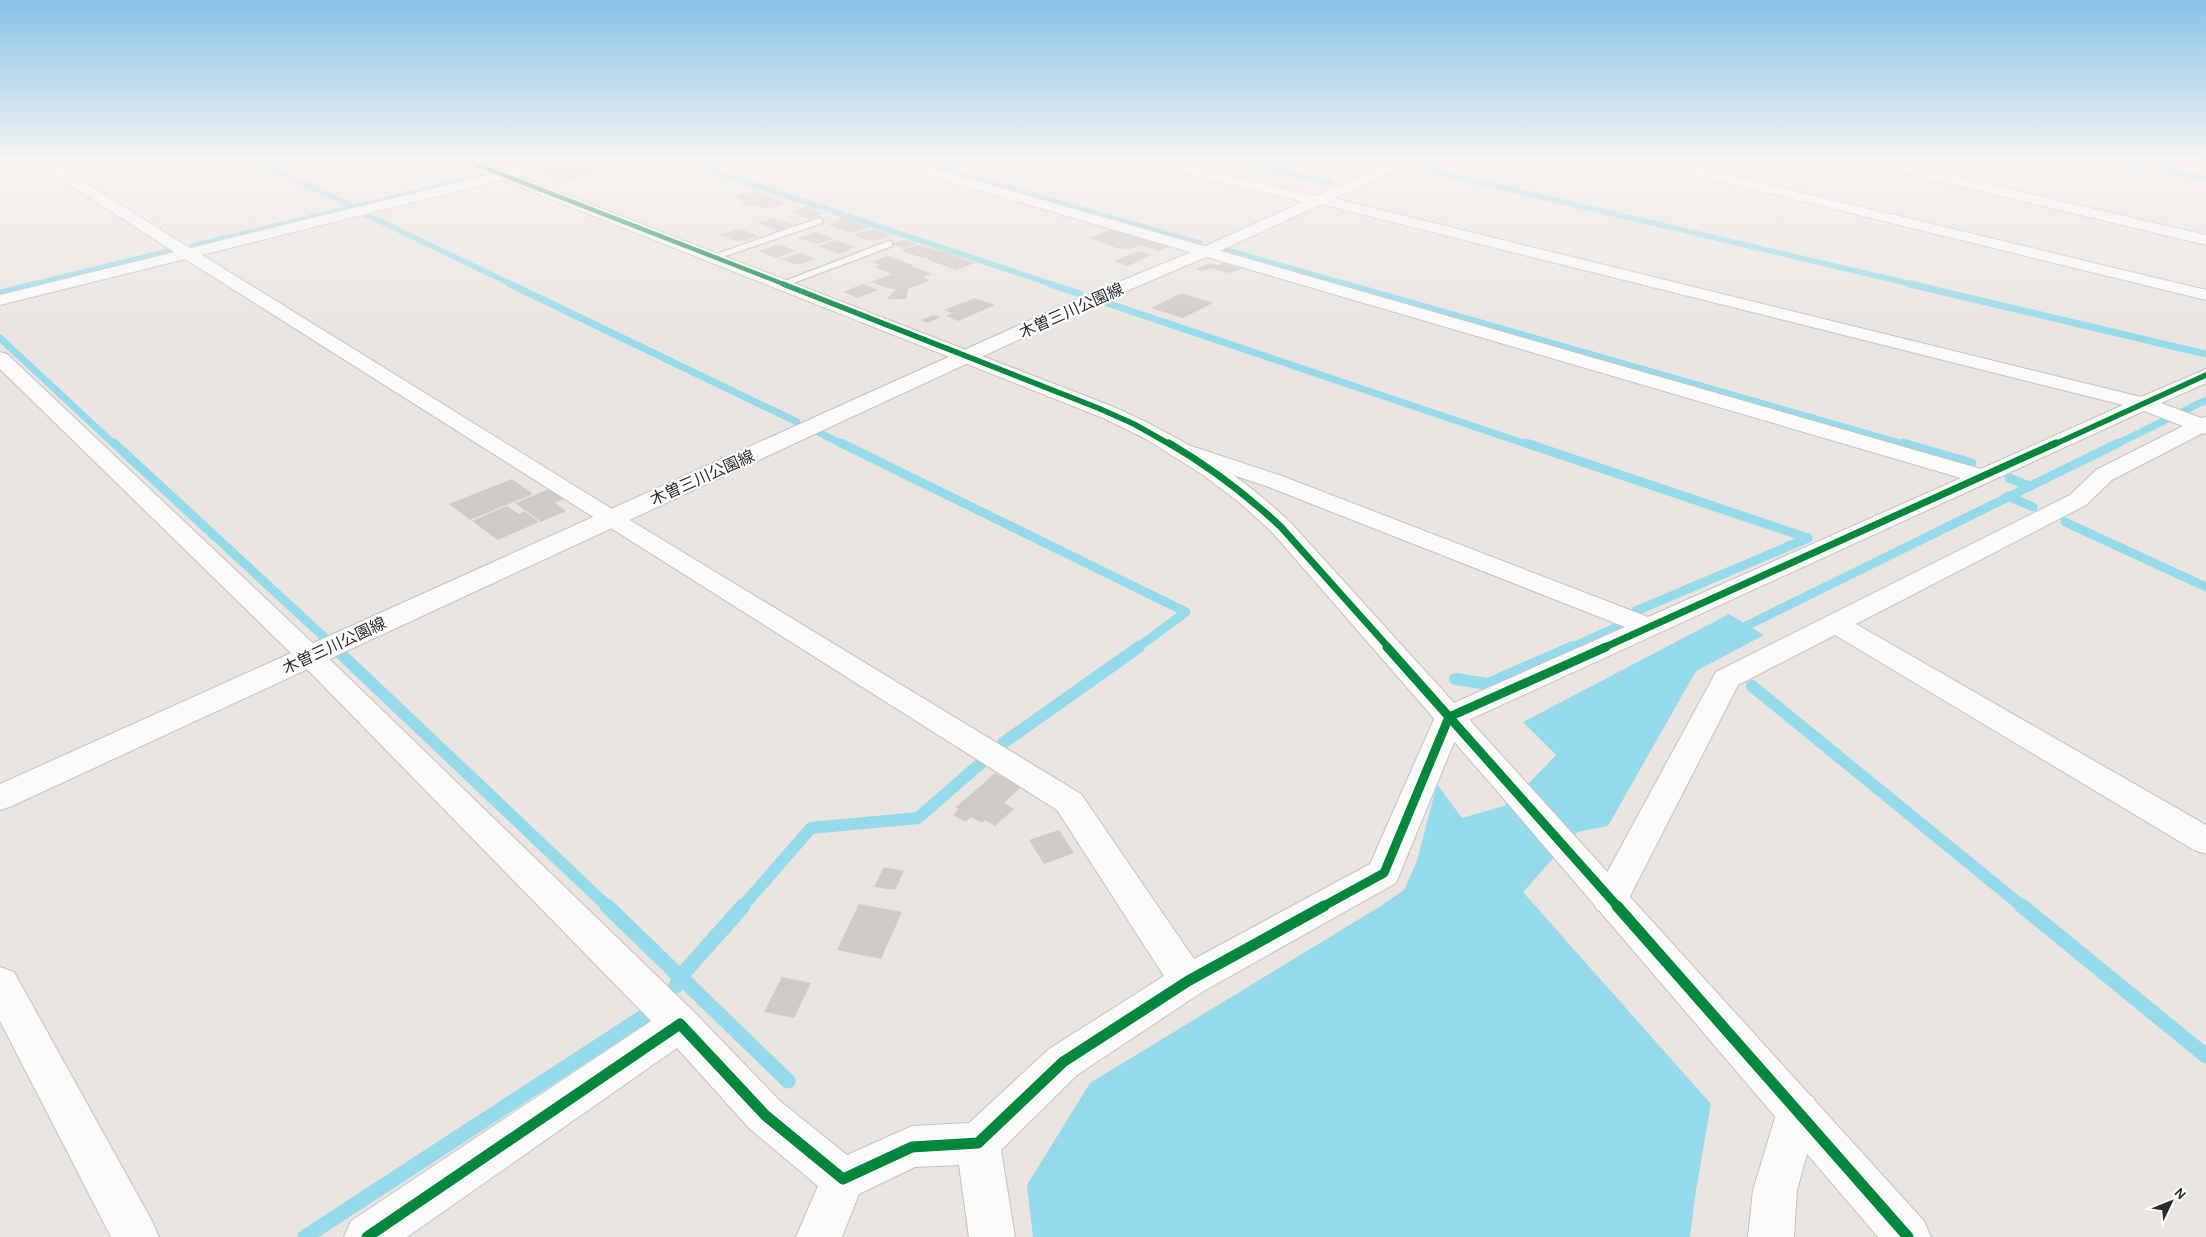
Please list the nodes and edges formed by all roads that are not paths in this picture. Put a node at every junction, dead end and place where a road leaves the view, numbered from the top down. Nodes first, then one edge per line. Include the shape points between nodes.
1 (131, 218) edge
2 (330, 218) edge
3 (612, 218) edge
4 (1094, 218) edge
5 (1279, 218) edge
6 (1390, 218) edge
7 (1888, 218) edge
8 (2112, 218) edge
9 (819, 221) dead end
10 (2206, 240) edge
11 (889, 244) dead end
12 (1207, 250) junction
13 (188, 253) junction
14 (713, 257) junction
15 (782, 284) junction
16 (2206, 295) edge
17 (0, 300) edge
18 (967, 357) junction
19 (0, 358) edge
20 (2206, 375) edge
21 (2148, 405) junction
22 (2202, 425) edge
23 (1182, 451) junction
24 (1984, 477) junction
25 (611, 518) junction
26 (1835, 623) junction
27 (1649, 627) junction
28 (310, 656) junction
29 (1449, 717) junction
30 (0, 798) edge
31 (2206, 841) edge
32 (1610, 900) junction
33 (1188, 981) junction
34 (0, 983) edge
35 (680, 1024) junction
36 (1798, 1111) junction
37 (978, 1143) junction
38 (843, 1179) junction
39 (136, 1237) edge
40 (368, 1237) edge
41 (819, 1237) edge
42 (992, 1237) edge
43 (1771, 1237) edge
44 (1908, 1237) edge

1 - 13 street
2 - 13 street
3 - 14 street
4 - 12 street
5 - 12 street, 木曽三川公園線
6 - 21 street
7 - 16 street
8 - 10 street
9 - 14 lane
11 - 15 lane
12 - 18 street, 木曽三川公園線
12 - 24 street
13 - 17 street
13 - 25 street
14 - 15 street
15 - 18 street
18 - 23 street via 1133,424
18 - 25 street, 木曽三川公園線
19 - 28 street
20 - 21 street
21 - 22 street
21 - 24 street
22 - 26 street via 2104,475 2078,500
23 - 27 street via 1274,481
23 - 29 street via 1256,502
24 - 27 street
25 - 28 street, 木曽三川公園線
25 - 33 street via 1070,802
26 - 31 street
26 - 32 street via 1726,679
27 - 29 street
28 - 30 street, 木曽三川公園線
28 - 35 street
29 - 32 street
29 - 33 street via 1384,873
32 - 36 street
33 - 37 street via 1063,1062
34 - 39 street
35 - 38 street via 765,1115
35 - 40 street
36 - 43 street via 1775,1190
36 - 44 street
37 - 38 street via 912,1147
37 - 42 street
38 - 41 street

